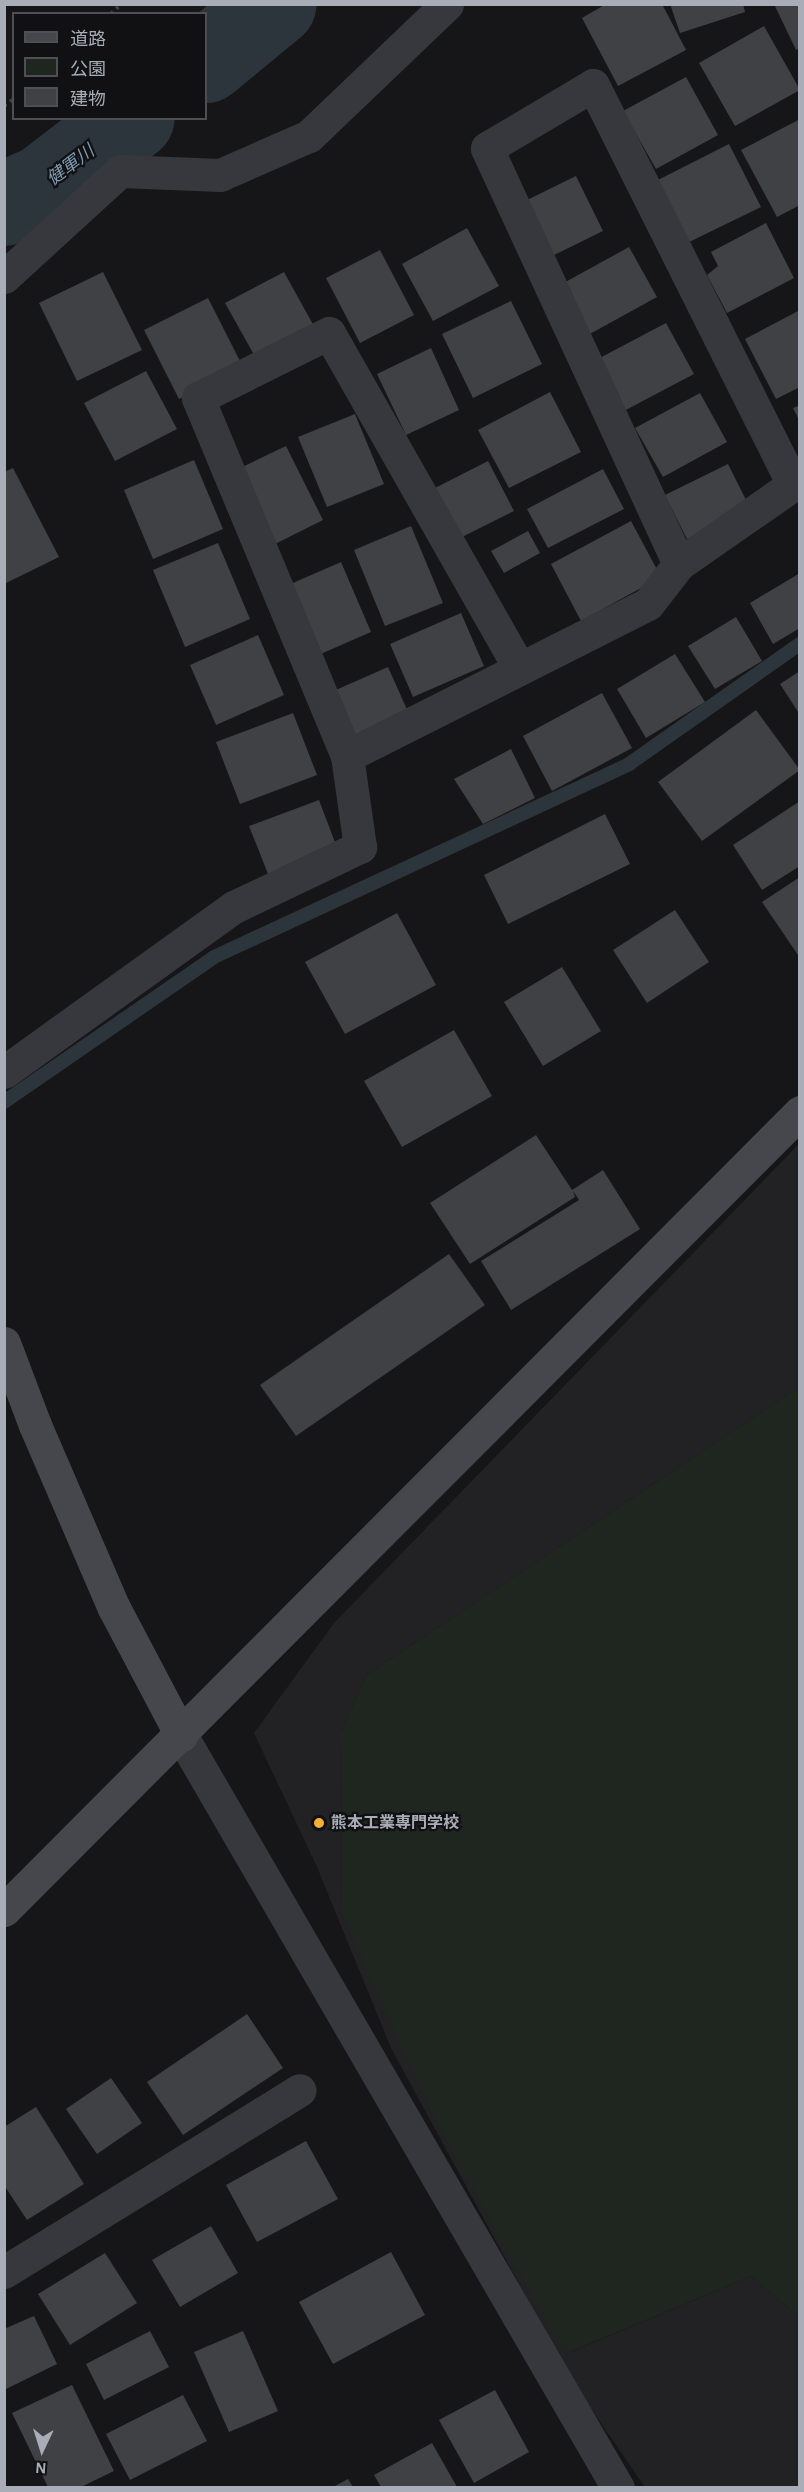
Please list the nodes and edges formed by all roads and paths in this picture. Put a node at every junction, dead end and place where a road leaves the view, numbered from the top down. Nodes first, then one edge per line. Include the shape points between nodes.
1 (447, 4) edge
2 (4, 277) edge
3 (796, 482) edge
4 (678, 564) junction
5 (520, 669) junction
6 (347, 756) junction
7 (4, 1072) edge
8 (800, 1112) edge
9 (4, 1343) edge
10 (181, 1735) junction
11 (4, 1910) edge
12 (300, 2090) dead end
13 (4, 2272) edge
14 (618, 2487) edge

1 - 2 street via 309,136 220,175 120,171
3 - 4 street
3 - 4 street via 593,85 487,148
4 - 5 street via 648,604
5 - 6 street
5 - 6 street via 329,333 198,398
6 - 7 street via 360,847 234,907
8 - 10 street
9 - 10 street via 34,1425 114,1608
10 - 11 street
10 - 14 street
12 - 13 street

